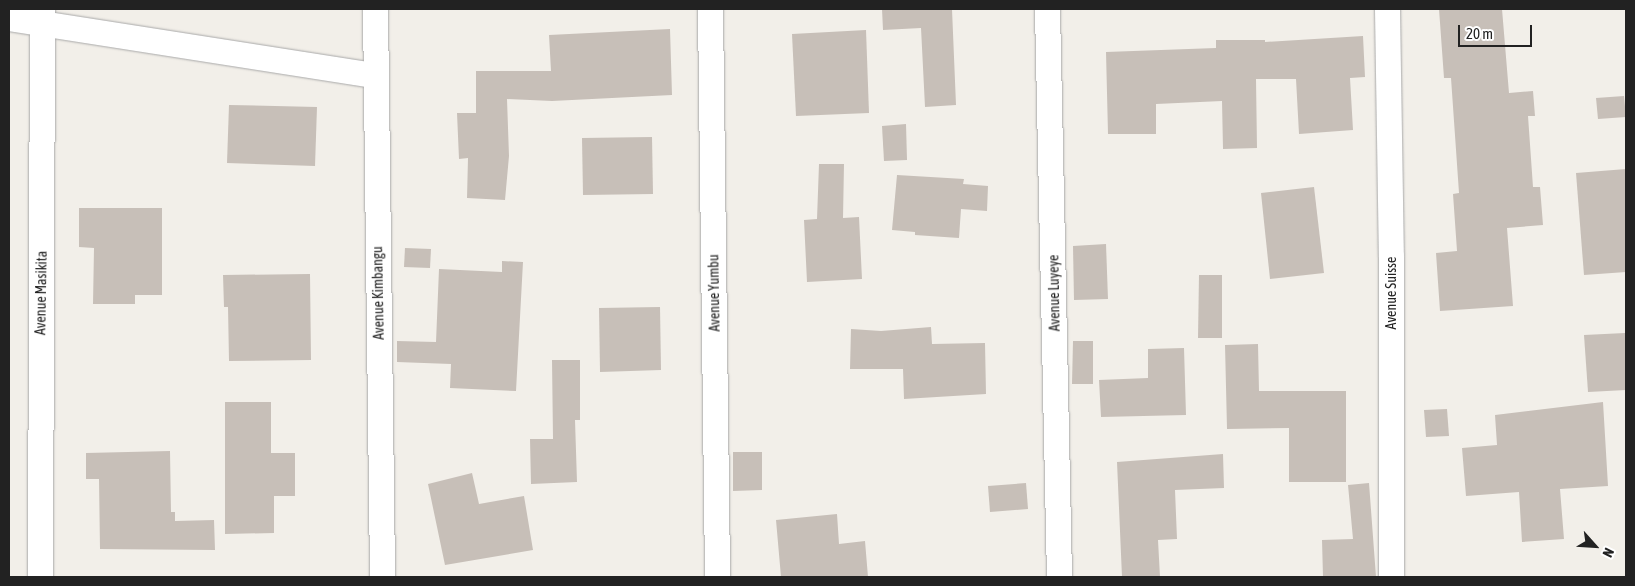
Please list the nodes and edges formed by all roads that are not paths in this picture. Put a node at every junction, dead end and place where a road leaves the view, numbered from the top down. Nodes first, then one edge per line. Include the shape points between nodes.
1 (375, 9) edge
2 (710, 9) edge
3 (1047, 9) edge
4 (1387, 9) edge
5 (43, 16) edge
6 (9, 18) edge
7 (375, 74) junction
8 (40, 577) edge
9 (382, 577) edge
10 (717, 577) edge
11 (1059, 577) edge
12 (1391, 577) edge

1 - 7 street, Avenue Kimbangu
2 - 10 street, Avenue Yumbu
3 - 11 street, Avenue Luyeye
4 - 12 street, Avenue Suisse via 1392,256
5 - 6 street
5 - 7 street
5 - 8 street, Avenue Masikita
7 - 9 street, Avenue Kimbangu

